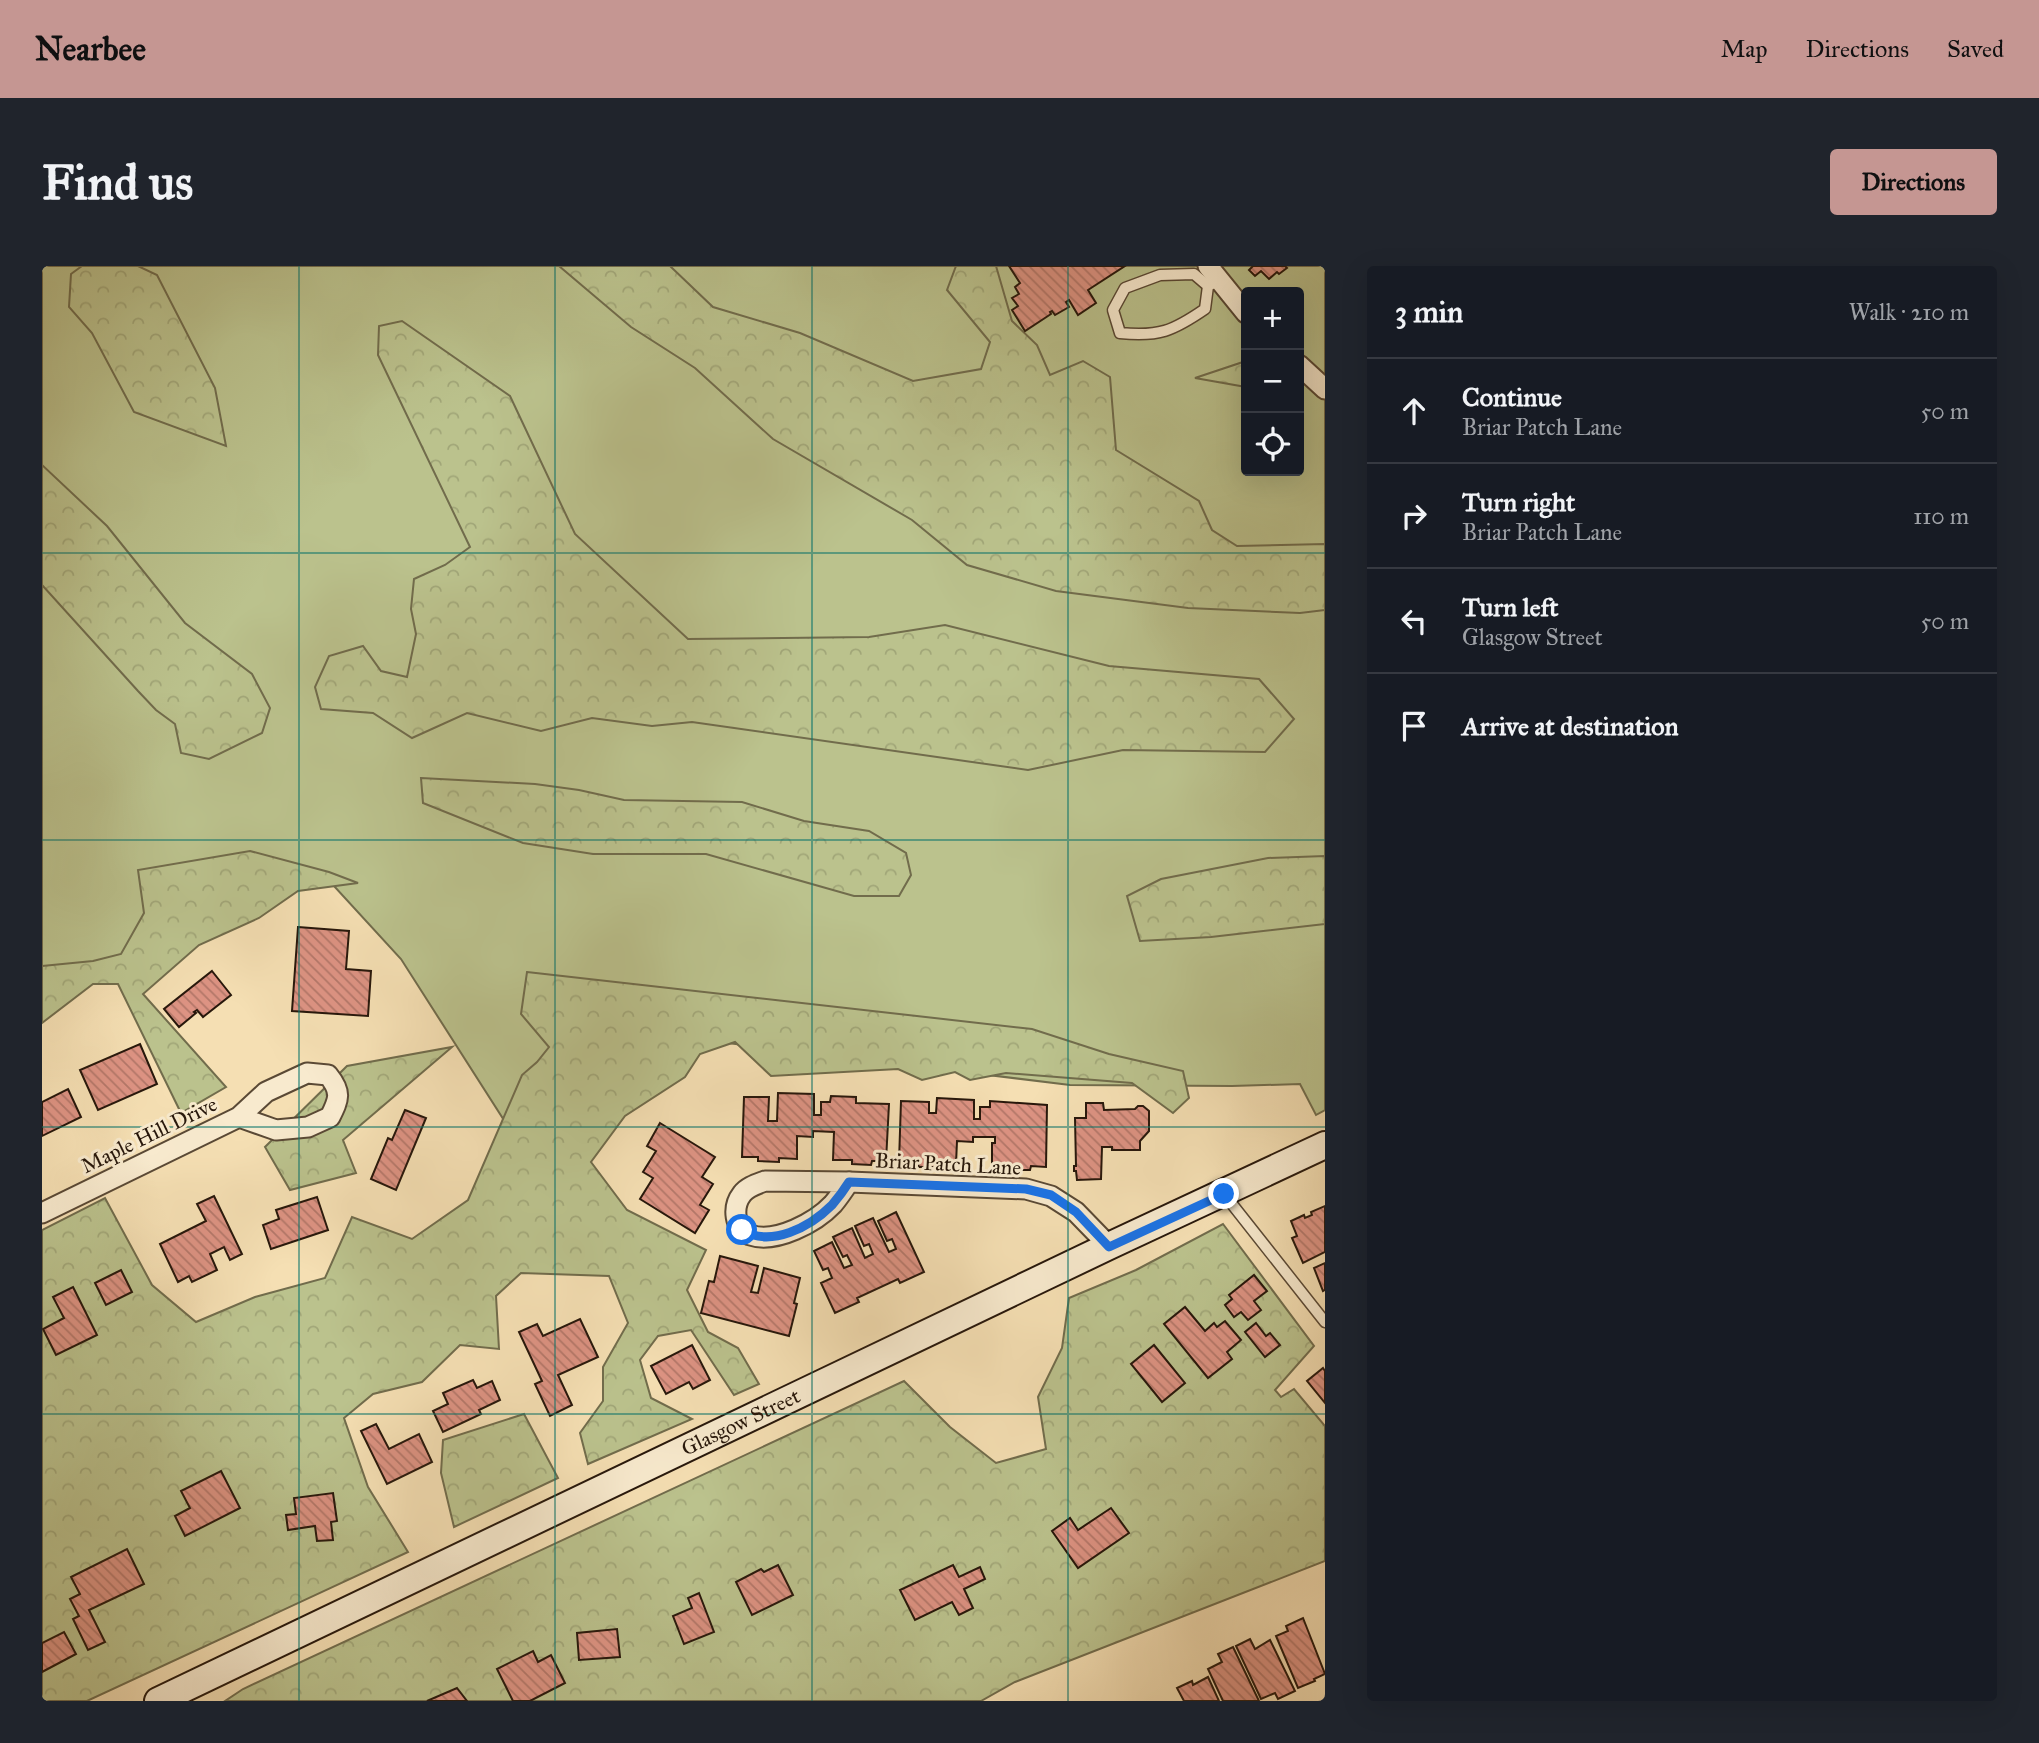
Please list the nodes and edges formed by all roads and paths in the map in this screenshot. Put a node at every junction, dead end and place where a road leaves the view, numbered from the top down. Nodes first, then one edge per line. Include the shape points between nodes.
1 (1212, 277) edge
2 (1241, 308) edge
3 (1304, 370) edge
4 (1325, 389) edge
5 (239, 1117) junction
6 (1325, 1145) edge
7 (849, 1182) junction
8 (1224, 1194) junction
9 (42, 1213) edge
10 (1109, 1247) junction
11 (1325, 1322) edge
12 (159, 1701) edge

1 - 1 lane via 1160,275 1125,288 1113,310 1120,333 1144,335 1178,328 1205,309
1 - 2 street
3 - 4 street
5 - 5 street, Maple Hill Drive via 276,1130 307,1127 330,1117 338,1100 337,1085 328,1075 307,1073 266,1092
5 - 9 street, Maple Hill Drive
6 - 8 street, Glasgow Street
7 - 7 street, Briar Patch Lane via 765,1181 742,1194 737,1221 751,1236 802,1228 831,1206
7 - 10 street, Briar Patch Lane via 1026,1189 1051,1195 1076,1212
8 - 10 street, Glasgow Street
8 - 11 lane
10 - 12 street, Glasgow Street

